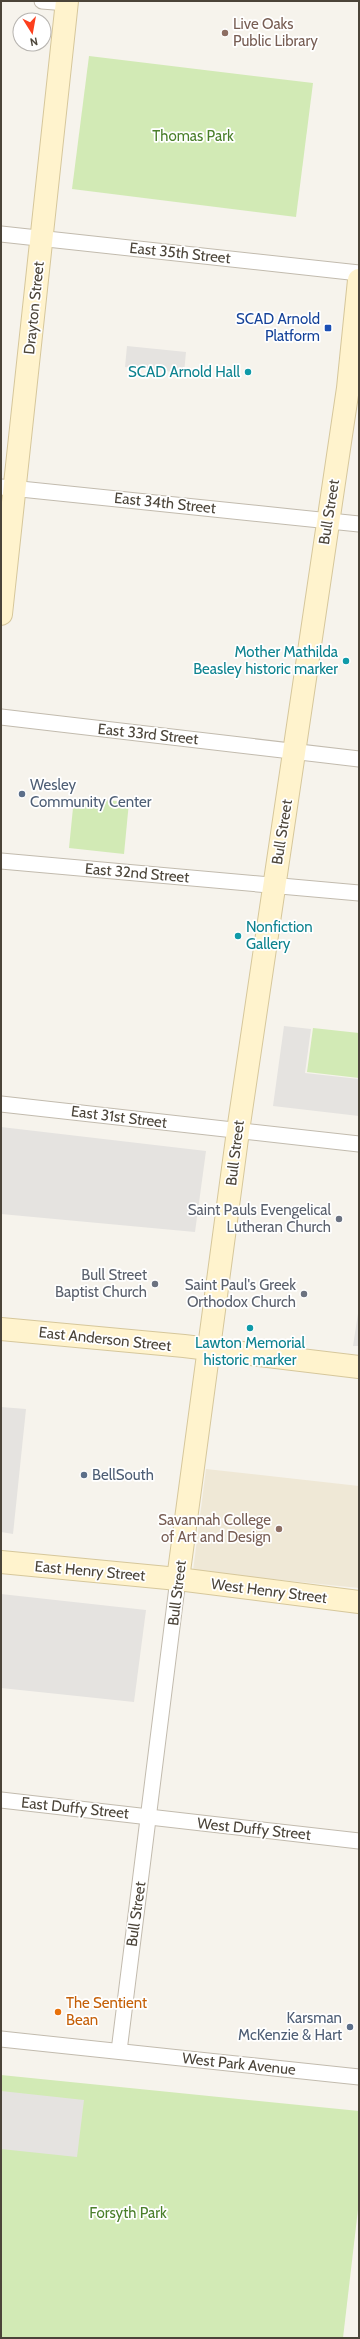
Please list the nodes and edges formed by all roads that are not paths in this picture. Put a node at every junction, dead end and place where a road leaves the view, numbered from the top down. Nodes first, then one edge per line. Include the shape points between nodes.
1 (42, 1) edge
2 (67, 2) edge
3 (1, 234) edge
4 (41, 238) junction
5 (359, 273) edge
6 (359, 280) edge
7 (353, 389) edge
8 (7, 487) edge
9 (328, 521) junction
10 (359, 524) edge
11 (1, 614) edge
12 (1, 717) edge
13 (295, 750) junction
14 (359, 759) edge
15 (1, 861) edge
16 (274, 885) junction
17 (359, 893) edge
18 (1, 1104) edge
19 (238, 1131) junction
20 (359, 1144) edge
21 (1, 1329) edge
22 (208, 1350) junction
23 (359, 1367) edge
24 (1, 1562) edge
25 (178, 1579) junction
26 (359, 1602) edge
27 (1, 1800) edge
28 (150, 1817) junction
29 (359, 1840) edge
30 (1, 2039) edge
31 (112, 2051) junction
32 (359, 2077) edge

1 - 2 street
2 - 4 main road, Drayton Street
3 - 4 street, East 35th Street
4 - 5 street, East 35th Street
4 - 8 main road, Drayton Street
6 - 7 main road, Bull Street
7 - 9 main road, Bull Street
8 - 9 street, East 34th Street
8 - 11 main road, Drayton Street
9 - 10 street, East 34th Street
9 - 13 main road, Bull Street
12 - 13 street, East 33rd Street
13 - 14 street, East 33rd Street
13 - 16 main road, Bull Street
15 - 16 street, East 32nd Street
16 - 17 street, East 32nd Street
16 - 19 main road, Bull Street
18 - 19 street, East 31st Street
19 - 20 street, East 31st Street
19 - 22 main road, Bull Street
21 - 22 main road, East Anderson Street
22 - 23 main road, East Anderson Street
22 - 25 main road, Bull Street
24 - 25 main road, East Henry Street
25 - 26 main road, West Henry Street
25 - 28 street, Bull Street
27 - 28 street, East Duffy Street
28 - 29 street, West Duffy Street
28 - 31 street, Bull Street
30 - 31 street, West Park Avenue
31 - 32 street, West Park Avenue

